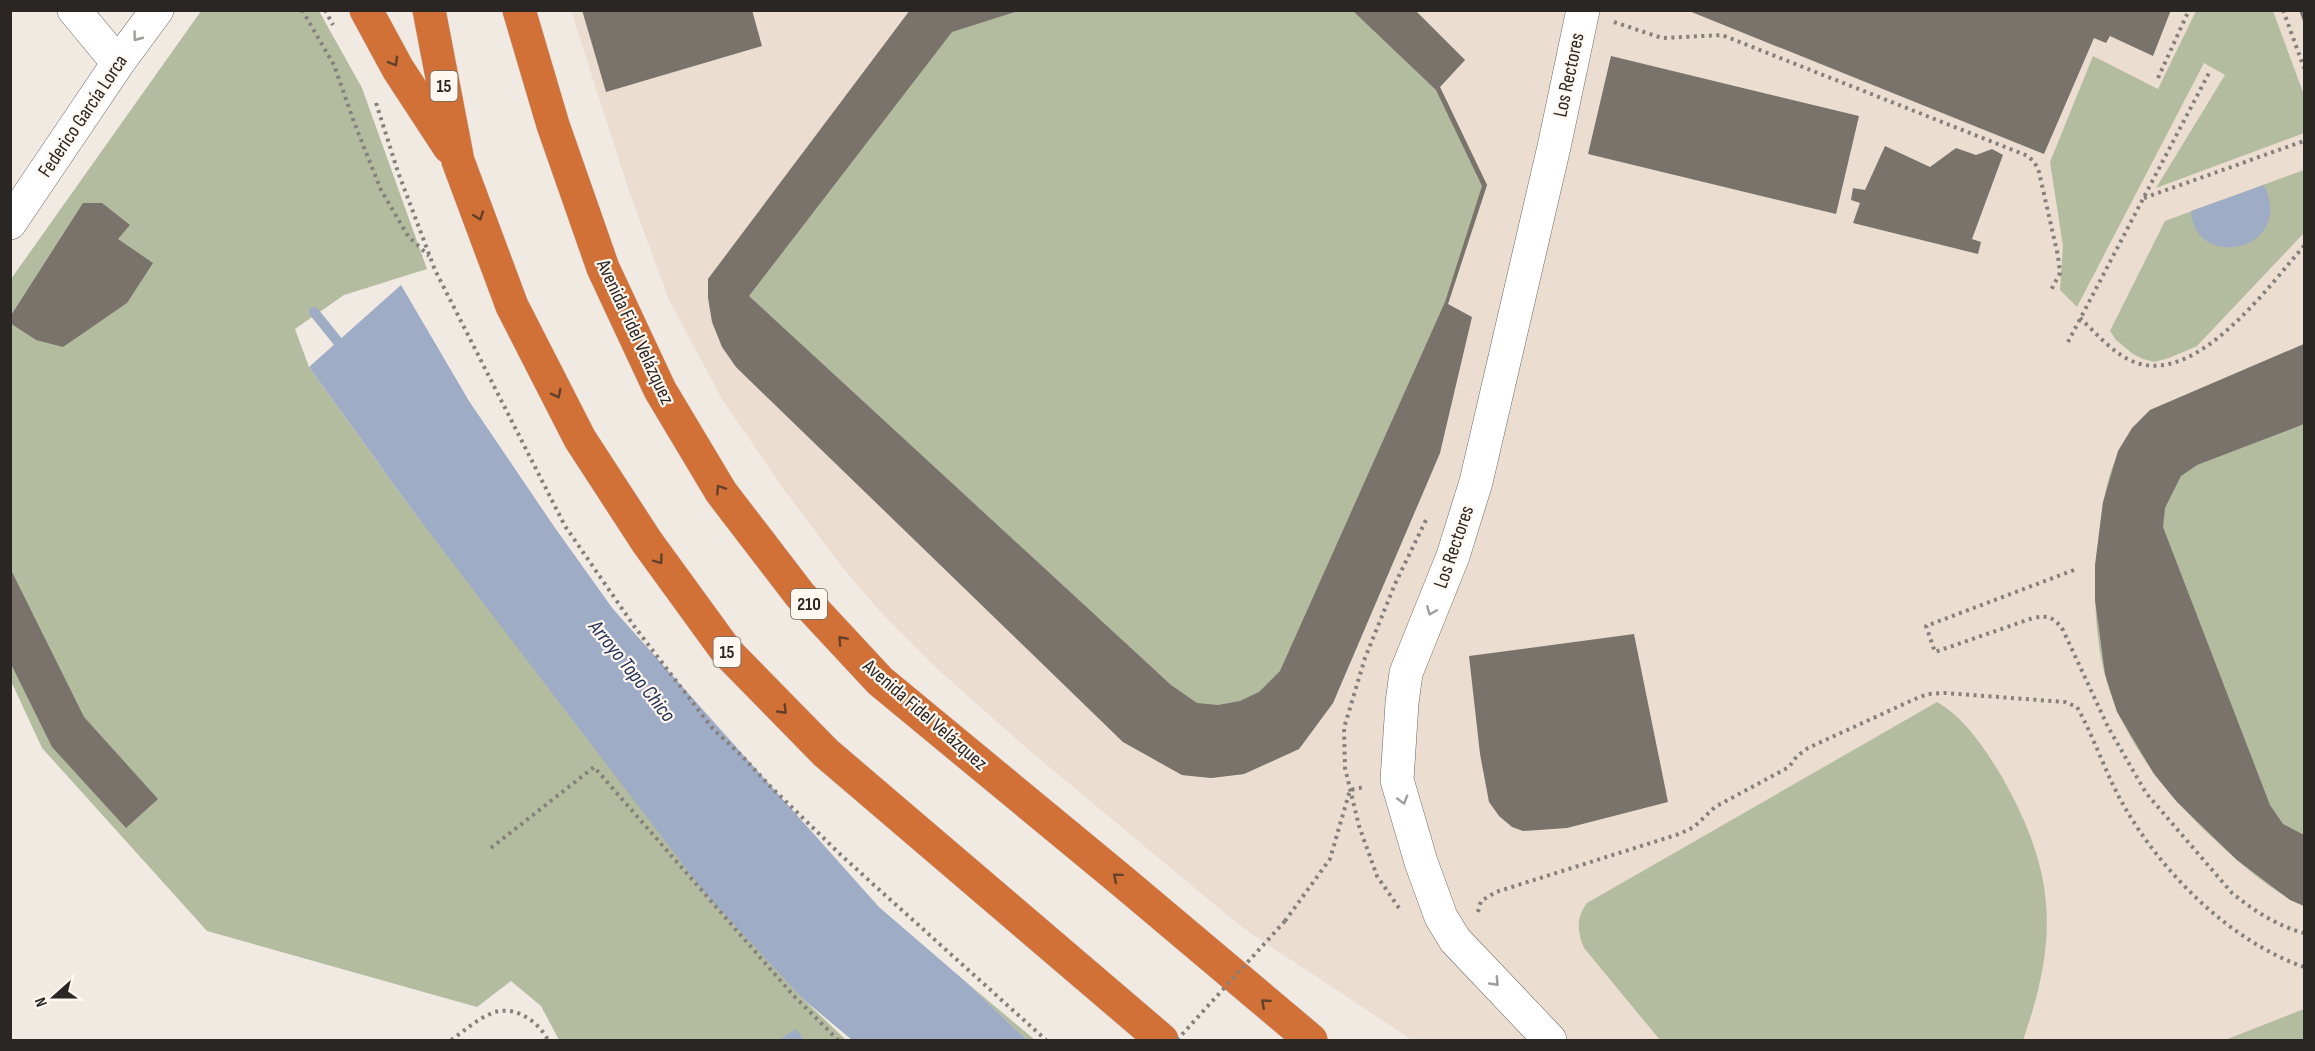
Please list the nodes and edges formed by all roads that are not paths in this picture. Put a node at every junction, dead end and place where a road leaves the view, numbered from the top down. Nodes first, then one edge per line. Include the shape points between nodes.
1 (74, 10) edge
2 (157, 10) edge
3 (366, 10) edge
4 (429, 10) edge
5 (519, 10) edge
6 (1597, 16) edge
7 (118, 63) junction
8 (458, 161) junction
9 (10, 223) edge
10 (1162, 1041) edge
11 (1311, 1041) edge
12 (1550, 1041) edge

1 - 7 street
2 -> 7 street, Federico García Lorca
3 -> 8 highway via 398,69
4 - 8 highway, 15
11 -> 5 highway, Avenida Fidel Velázquez / 210 via 880,681 793,585 721,492 660,390 603,268 553,125
6 -> 12 street, Los Rectores via 1551,158 1476,482 1453,556 1406,673 1397,780 1441,917 1455,940
7 - 9 street, Federico García Lorca
8 -> 10 highway, 15 via 512,306 580,439 646,542 727,652 826,753

